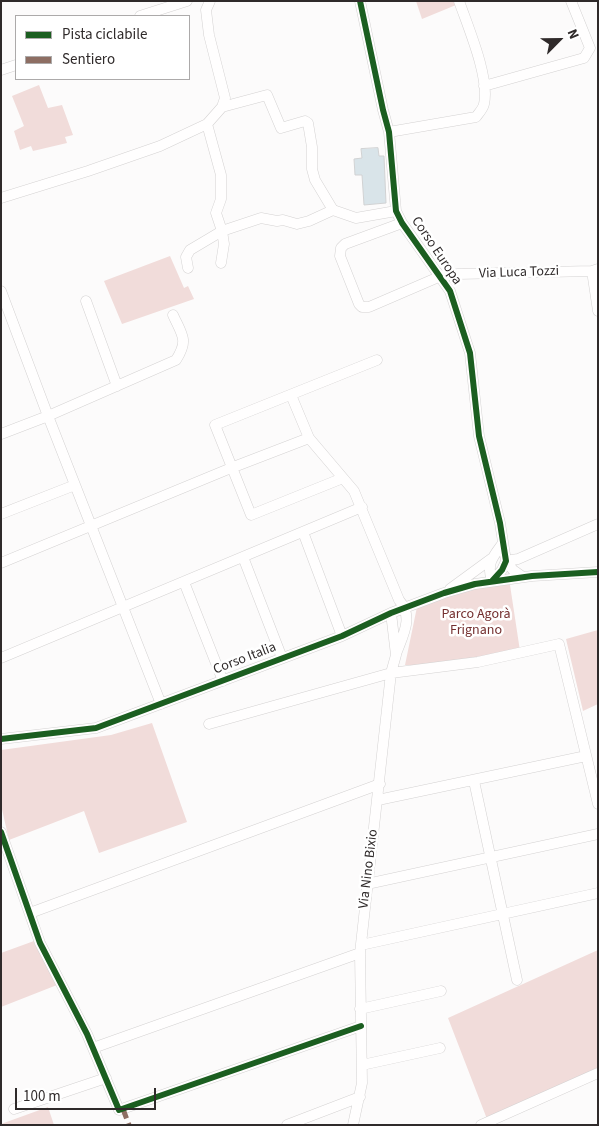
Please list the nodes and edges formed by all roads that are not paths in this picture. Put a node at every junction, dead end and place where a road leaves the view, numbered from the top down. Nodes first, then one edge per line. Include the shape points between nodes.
1 (187, 1) edge
2 (210, 1) edge
3 (360, 1) edge
4 (459, 1) edge
5 (572, 1) edge
6 (143, 15) edge
7 (15, 65) edge
8 (1, 70) edge
9 (484, 86) junction
10 (222, 107) junction
11 (207, 124) junction
12 (389, 132) junction
13 (1, 198) edge
14 (333, 210) junction
15 (396, 211) junction
16 (402, 223) junction
17 (222, 231) junction
18 (221, 263) dead end
19 (188, 268) dead end
20 (595, 270) edge
21 (441, 276) junction
22 (1, 290) edge
23 (86, 301) dead end
24 (598, 312) edge
25 (173, 315) dead end
26 (12, 320) junction
27 (1, 324) edge
28 (377, 360) dead end
29 (117, 386) junction
30 (291, 395) junction
31 (48, 416) junction
32 (1, 434) edge
33 (309, 438) junction
34 (231, 468) junction
35 (343, 478) junction
36 (75, 485) junction
37 (362, 508) junction
38 (1, 514) edge
39 (598, 524) edge
40 (92, 527) junction
41 (303, 532) junction
42 (503, 543) junction
43 (243, 557) junction
44 (491, 559) junction
45 (506, 561) junction
46 (1, 563) edge
47 (598, 572) edge
48 (523, 578) junction
49 (492, 581) junction
50 (184, 582) junction
51 (444, 593) junction
52 (124, 608) junction
53 (406, 608) junction
54 (391, 613) junction
55 (342, 636) junction
56 (396, 655) junction
57 (1, 658) edge
58 (282, 658) junction
59 (391, 673) junction
60 (223, 681) junction
61 (161, 704) junction
62 (210, 724) dead end
63 (1, 739) edge
64 (586, 756) junction
65 (474, 781) junction
66 (380, 784) junction
67 (378, 800) junction
68 (598, 804) edge
69 (1, 832) edge
70 (598, 834) edge
71 (490, 857) junction
72 (367, 884) junction
73 (598, 892) edge
74 (30, 913) junction
75 (503, 914) junction
76 (361, 949) junction
77 (517, 980) dead end
78 (441, 991) dead end
79 (360, 1009) junction
80 (361, 1026) junction
81 (93, 1048) junction
82 (440, 1048) dead end
83 (362, 1065) junction
84 (598, 1073) edge
85 (106, 1078) junction
86 (360, 1097) junction
87 (14, 1109) dead end
88 (287, 1125) edge
89 (354, 1125) edge
90 (481, 1125) edge

1 - 6 street
2 - 10 street via 206,10 209,36 225,98
3 - 12 street, Corso Europa
4 - 9 street via 478,54
5 - 9 street via 590,48 584,58
7 - 8 street
9 - 12 street via 484,105 476,118
10 - 11 street
10 - 14 street via 267,95 281,128 305,121 308,123 315,180
11 - 13 street via 160,146 88,172
11 - 17 street via 221,175 221,199 216,212
12 - 15 street, Corso Europa
14 - 15 street via 356,218
14 - 17 street via 297,224 261,218
15 - 16 street, Corso Europa
16 - 21 street, Corso Europa
16 - 21 street, Via Luca Tozzi via 341,248 340,256 360,306 367,308
17 - 18 street
17 - 19 street via 190,250 186,257
20 - 21 street, Via Luca Tozzi
20 - 24 street
21 - 42 street, Corso Europa via 450,292 470,353 479,436
22 - 26 street
23 - 29 street
25 - 29 street via 184,340 184,349 176,360
26 - 27 street
26 - 31 street
28 - 30 street
29 - 31 street
30 - 33 street
30 - 34 street via 215,425
31 - 32 street
31 - 36 street
33 - 34 street
33 - 35 street
34 - 35 street via 251,515
34 - 40 street
35 - 37 street
36 - 38 street
36 - 40 street
37 - 41 street
37 - 53 street via 399,600
39 - 45 street via 518,559
40 - 46 street
40 - 52 street
41 - 43 street
41 - 55 street
42 - 44 street
42 - 45 street
43 - 50 street
43 - 58 street
44 - 49 street
44 - 51 street
45 - 48 street
45 - 49 street
47 - 48 street, Corso Italia
48 - 49 street, Corso Italia
49 - 51 street, Corso Italia
50 - 52 street
50 - 60 street
51 - 53 street, Corso Italia
52 - 57 street
52 - 61 street
53 - 54 street, Corso Italia
53 - 56 street via 406,628
54 - 55 street, Corso Italia
54 - 56 street, Via Nino Bixio
55 - 58 street, Corso Italia
56 - 59 street, Via Nino Bixio
58 - 60 street, Corso Italia
59 - 62 street
59 - 64 street via 478,662 558,644
59 - 66 street, Via Nino Bixio
60 - 61 street, Corso Italia
61 - 63 street, Corso Italia via 96,728
64 - 65 street
64 - 68 street
65 - 67 street
65 - 71 street
66 - 67 street, Via Nino Bixio
66 - 74 street
67 - 72 street, Via Nino Bixio
69 - 74 street
70 - 71 street
71 - 72 street
71 - 75 street
72 - 76 street, Via Nino Bixio
73 - 75 street
74 - 81 street via 40,943
75 - 76 street
75 - 77 street
76 - 79 street, Via Nino Bixio
76 - 81 street
78 - 79 street
79 - 80 street, Via Nino Bixio
80 - 83 street, Via Nino Bixio
80 - 85 street via 119,1110
81 - 85 street
82 - 83 street
83 - 86 street, Via Nino Bixio
84 - 90 street
85 - 87 street
86 - 88 street
86 - 89 street, Via Nino Bixio

